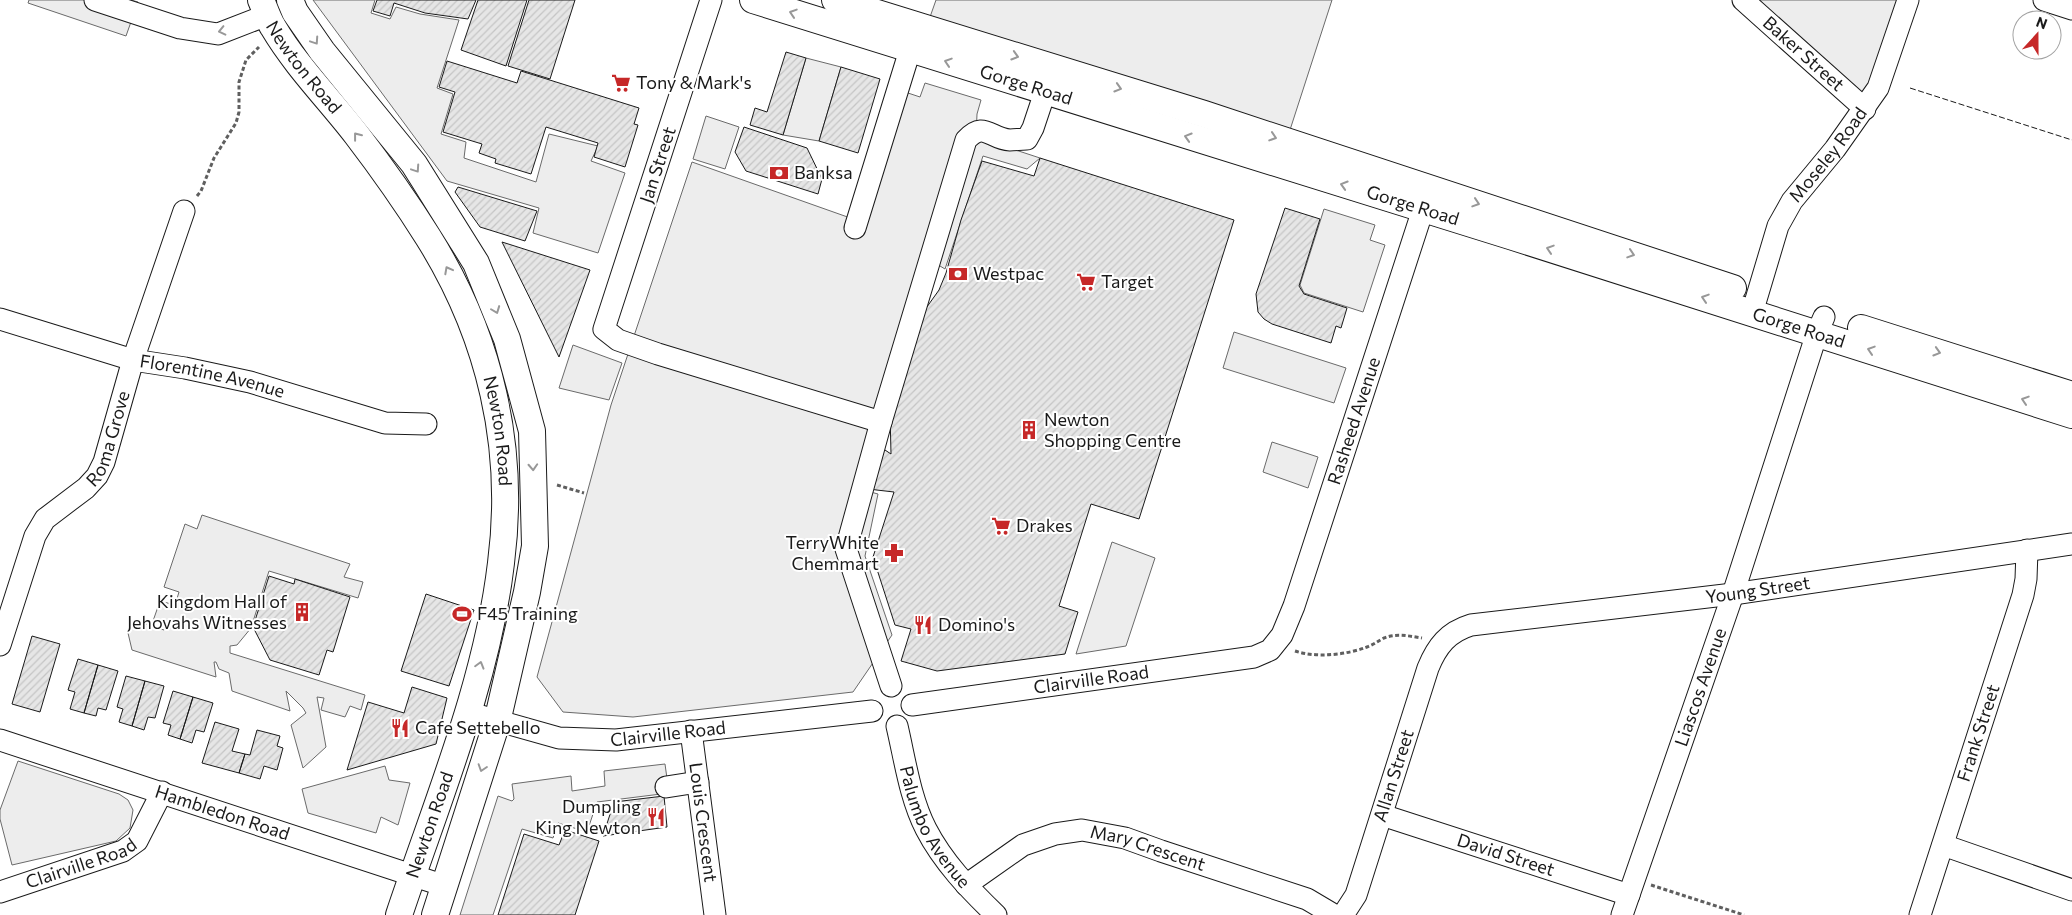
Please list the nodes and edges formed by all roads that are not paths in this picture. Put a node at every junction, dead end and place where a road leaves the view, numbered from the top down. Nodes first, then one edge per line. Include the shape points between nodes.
1 (94, 0) edge
2 (290, 0) edge
3 (711, 0) edge
4 (753, 0) edge
5 (835, 0) edge
6 (1742, 0) edge
7 (1908, 0) edge
8 (2044, 0) edge
9 (2072, 9) edge
10 (890, 17) junction
11 (264, 19) edge
12 (910, 50) junction
13 (1072, 73) junction
14 (1044, 92) junction
15 (1865, 109) junction
16 (1427, 199) junction
17 (184, 211) road end
18 (855, 228) dead end
19 (1754, 304) junction
20 (0, 319) edge
21 (1820, 325) junction
22 (133, 360) junction
23 (2072, 395) edge
24 (2072, 415) edge
25 (881, 422) junction
26 (426, 424) dead end
27 (2072, 544) edge
28 (2027, 550) junction
29 (1733, 594) junction
30 (1445, 638) joint
31 (0, 645) edge
32 (1270, 650) joint
33 (891, 686) junction
34 (912, 705) junction
35 (872, 711) junction
36 (467, 712) junction
37 (497, 722) junction
38 (897, 726) junction
39 (691, 730) junction
40 (0, 740) edge
41 (698, 782) junction
42 (666, 787) dead end
43 (162, 792) junction
44 (1382, 815) junction
45 (1943, 846) junction
46 (412, 876) junction
47 (966, 885) junction
48 (445, 886) junction
49 (1631, 887) junction
50 (2072, 890) edge
51 (0, 892) edge
52 (400, 915) edge
53 (435, 915) edge
54 (715, 915) edge
55 (996, 915) edge
56 (1334, 915) edge
57 (1343, 915) edge
58 (1622, 915) edge
59 (1920, 915) edge

11 -> 1 street via 218,34 180,28
2 -> 37 main road, Newton Road via 322,52 414,164 476,262 509,347 532,431 535,546
3 - 25 street, Jan Street via 604,329 618,340 658,354
12 -> 4 main road, Gorge Road
5 - 10 main road, Gorge Road
6 - 15 street, Baker Street
7 - 15 street, Moseley Road via 1878,88
8 - 9 street
10 - 12 main road
10 -> 13 main road, Gorge Road
36 -> 11 main road, Newton Road via 490,631 505,513 503,452 486,360 466,304 420,224 387,175
14 -> 12 main road, Gorge Road
12 - 18 street
13 - 14 main road
13 -> 16 main road, Gorge Road via 1204,114
16 -> 14 main road, Gorge Road
14 - 25 street via 1027,138 1009,140 981,130 973,132 966,140
15 - 19 street, Moseley Road via 1792,201 1778,226
16 - 19 main road, Gorge Road
16 - 32 street, Rasheed Avenue via 1294,606 1282,635
17 - 22 street, Roma Grove
19 - 21 main road, Gorge Road
20 - 22 street, Florentine Avenue
21 -> 23 main road, Gorge Road
24 -> 21 main road, Gorge Road
21 - 29 street, Liascos Avenue
22 - 26 street, Florentine Avenue via 250,382 385,423
22 - 31 street, Roma Grove via 104,462 86,488 45,519 35,536
25 - 33 street via 846,549
27 - 28 street, Young Street
28 - 29 street, Young Street
28 - 45 street, Frank Street via 2023,595
29 - 30 street, Young Street via 1471,625
29 - 49 street, Liascos Avenue
30 - 44 street, Allan Street via 1428,668
32 - 34 street, Clairville Road via 1254,657
33 - 34 street via 904,690
33 - 35 street via 876,692
34 - 38 street via 906,720
35 - 38 street via 884,725
35 - 39 street, Clairville Road
36 - 37 street, Clairville Road
36 - 46 main road, Newton Road
37 - 39 street, Clairville Road via 559,738 616,740
37 -> 48 main road, Newton Road
38 - 47 street, Palumbo Avenue via 911,790 925,828
39 - 41 street, Louis Crescent
40 - 43 street, Hambledon Road
41 - 42 street
41 - 54 street, Louis Crescent
43 - 46 street, Hambledon Road
43 - 51 street, Clairville Road via 138,842 123,851
44 - 49 street, David Street
44 - 57 street, Allan Street via 1356,895
45 - 50 street
45 - 59 street, Frank Street
46 - 48 street, Hambledon Road
46 - 52 main road, Newton Road
47 - 55 street, Palumbo Avenue
47 - 56 street, Mary Crescent via 1023,845 1055,834 1082,830 1125,838 1307,899
48 - 53 main road, Newton Road
49 - 58 street, Liascos Avenue

